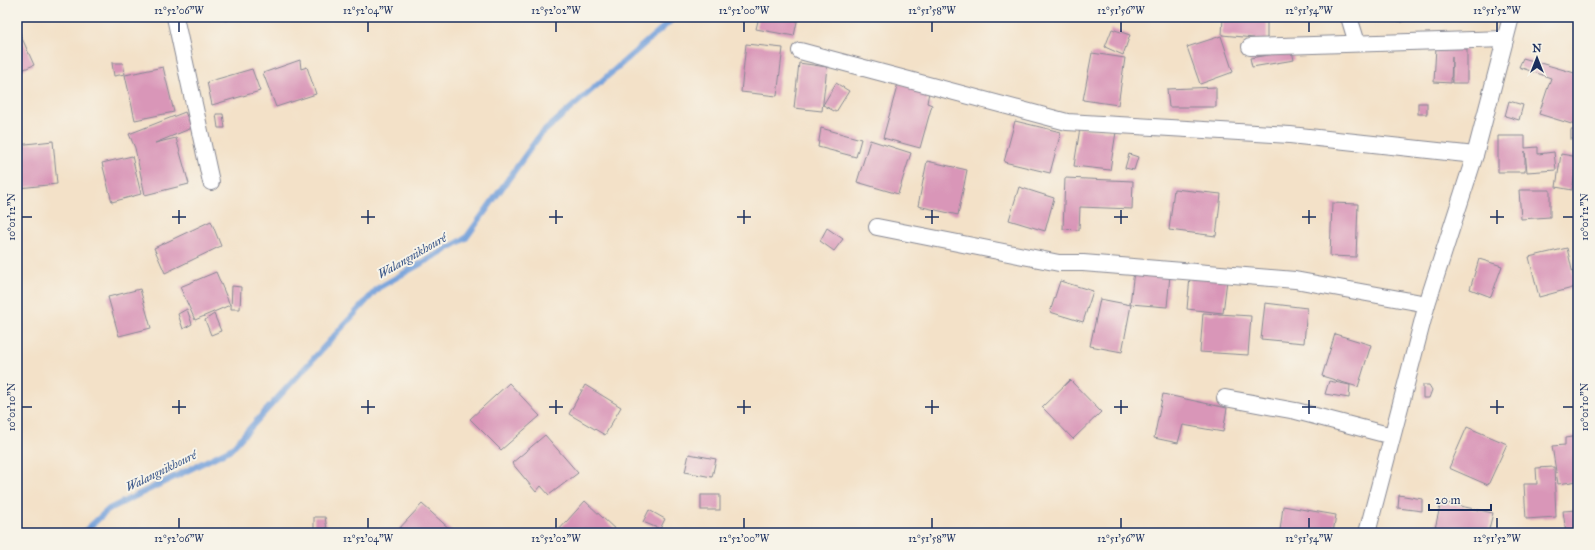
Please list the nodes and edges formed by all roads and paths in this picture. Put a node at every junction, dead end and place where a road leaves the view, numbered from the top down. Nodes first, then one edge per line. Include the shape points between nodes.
1 (175, 17) edge
2 (1350, 17) edge
3 (1511, 17) edge
4 (1505, 39) junction
5 (1357, 43) junction
6 (1250, 47) dead end
7 (800, 51) dead end
8 (1475, 155) junction
9 (210, 182) dead end
10 (877, 227) dead end
11 (1427, 304) junction
12 (1225, 398) dead end
13 (1392, 436) junction
14 (1367, 533) edge

1 - 9 street
2 - 5 street
3 - 4 street
4 - 5 street
4 - 8 street
5 - 6 street
7 - 8 street via 1067,122 1290,134
8 - 11 street
10 - 11 street via 1059,263 1295,280
11 - 13 street
12 - 13 street via 1296,411
13 - 14 street

